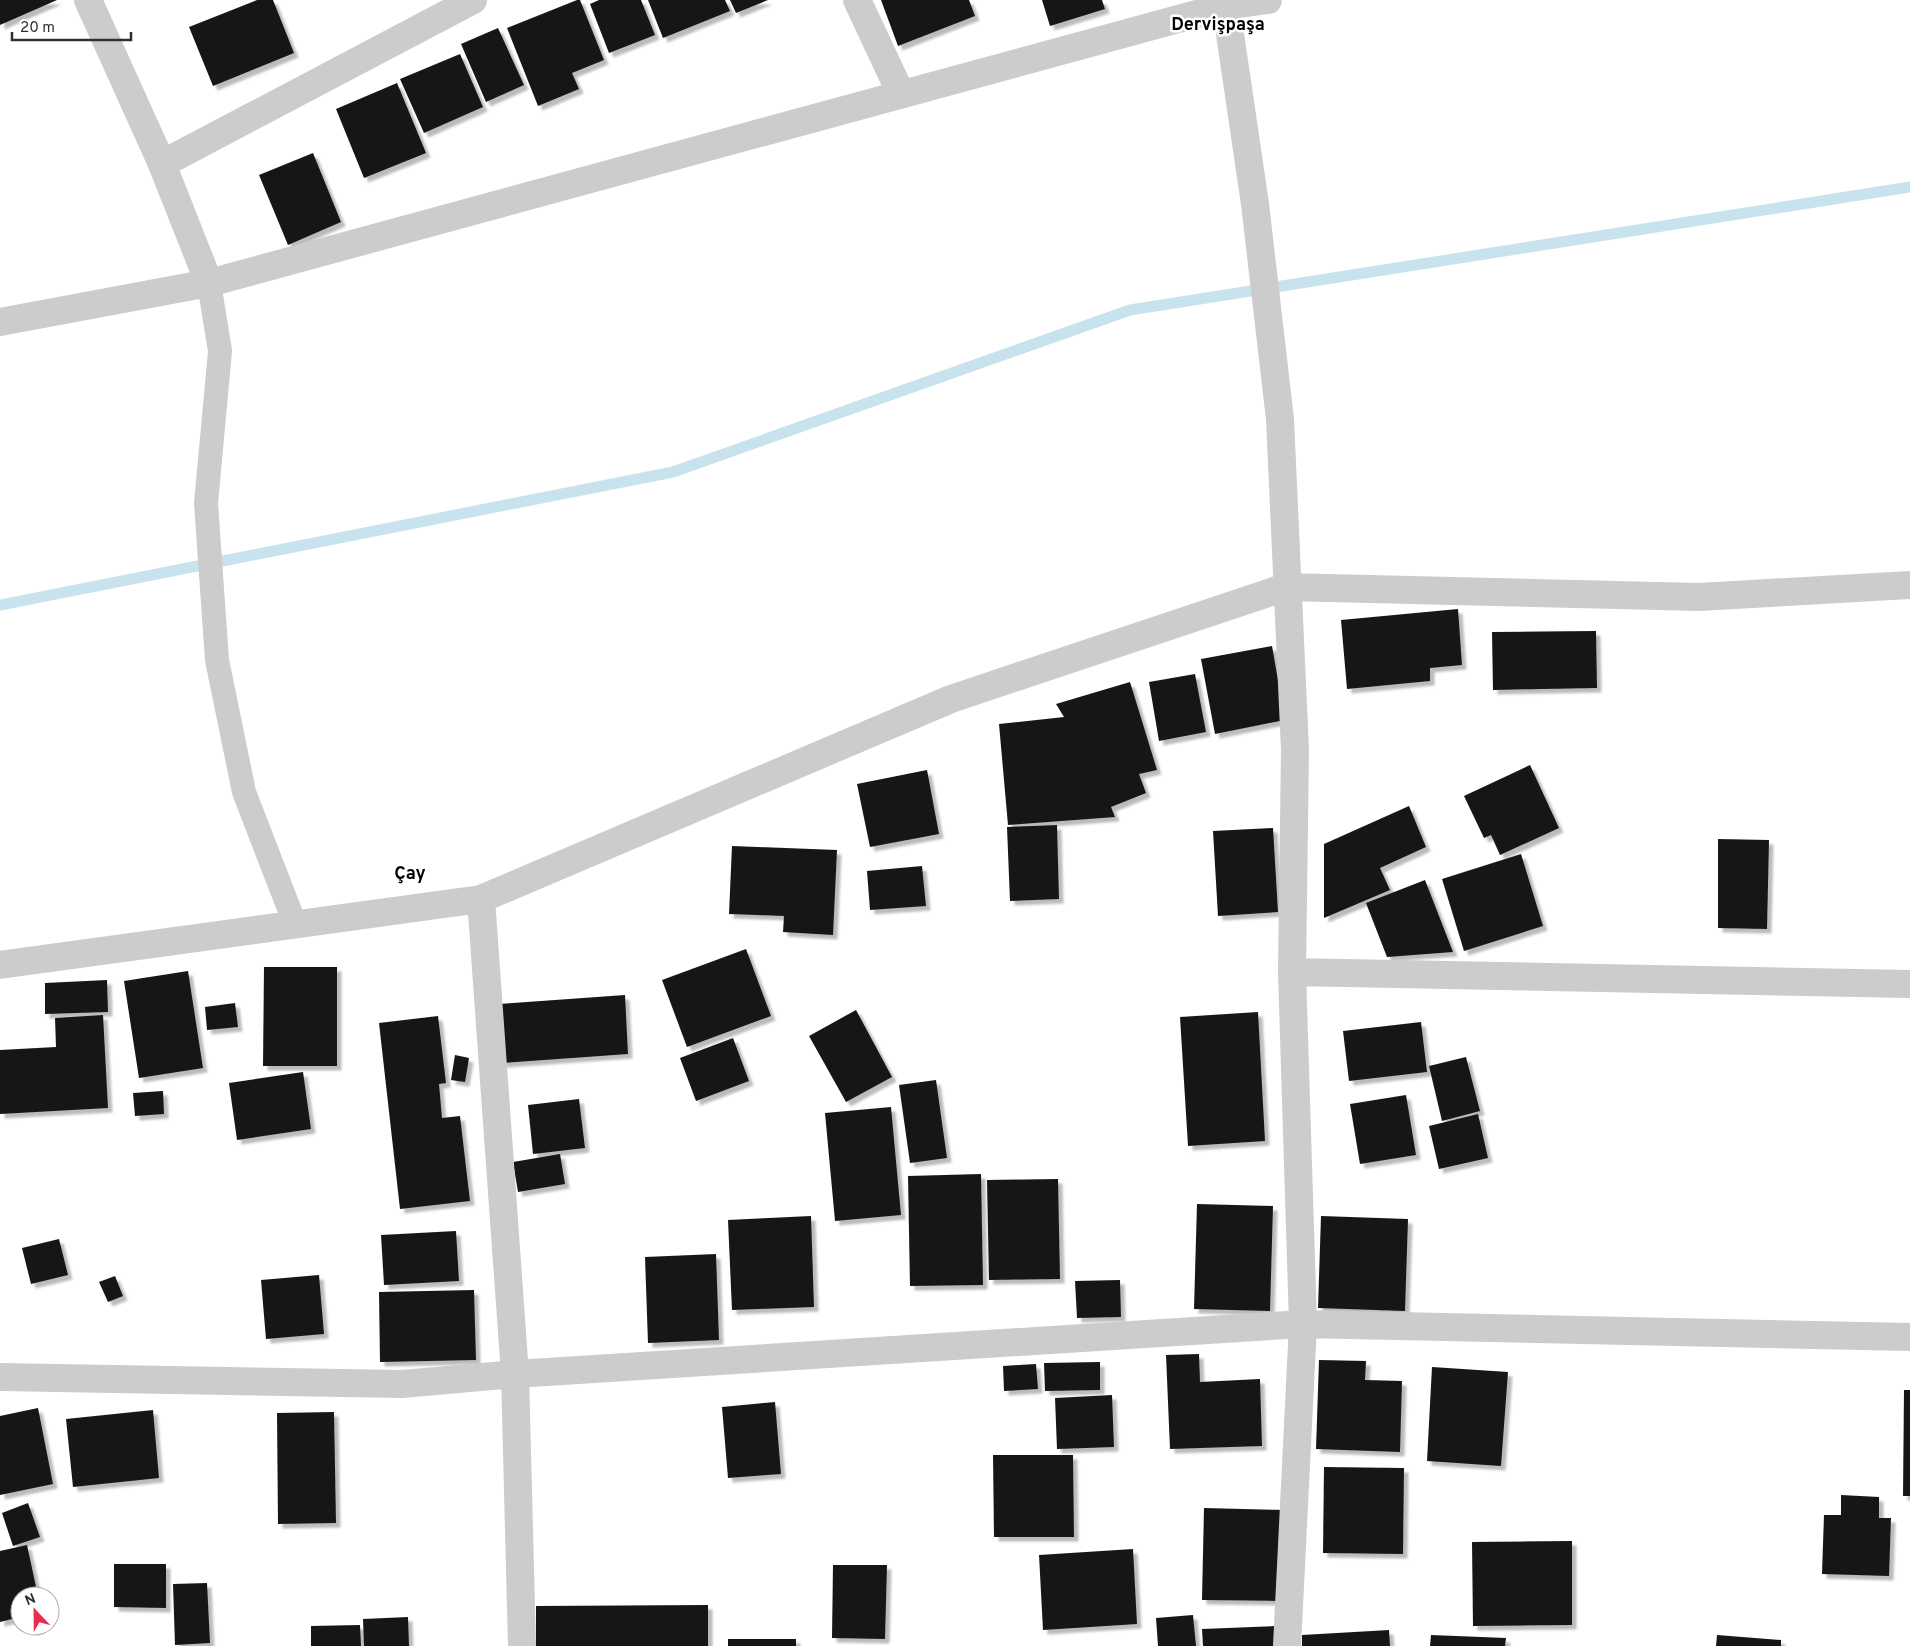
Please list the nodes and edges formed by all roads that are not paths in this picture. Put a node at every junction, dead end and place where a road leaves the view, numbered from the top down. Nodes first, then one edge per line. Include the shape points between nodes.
1 (88, 0) edge
2 (473, 0) edge
3 (857, 0) edge
4 (1268, 0) edge
5 (1226, 3) edge
6 (901, 94) junction
7 (162, 164) junction
8 (209, 283) junction
9 (0, 322) edge
10 (1910, 585) edge
11 (1286, 587) junction
12 (481, 898) junction
13 (295, 924) junction
14 (0, 965) edge
15 (1292, 972) junction
16 (1910, 984) edge
17 (1303, 1324) junction
18 (1910, 1337) edge
19 (515, 1374) junction
20 (0, 1377) edge
21 (522, 1646) edge
22 (1287, 1646) edge

1 - 7 street
2 - 7 street
3 - 6 street
4 - 5 street
5 - 6 street
5 - 11 street via 1255,204 1280,419
6 - 8 street
7 - 8 street
8 - 9 street
8 - 13 lane via 220,351 206,503 217,660 244,792
10 - 11 street via 1699,597
11 - 12 street via 951,699
11 - 15 street via 1295,750
12 - 13 street
12 - 19 street
13 - 14 street
15 - 16 street
15 - 17 street
17 - 18 street
17 - 19 street
17 - 22 street
19 - 20 street via 402,1384
19 - 21 street

